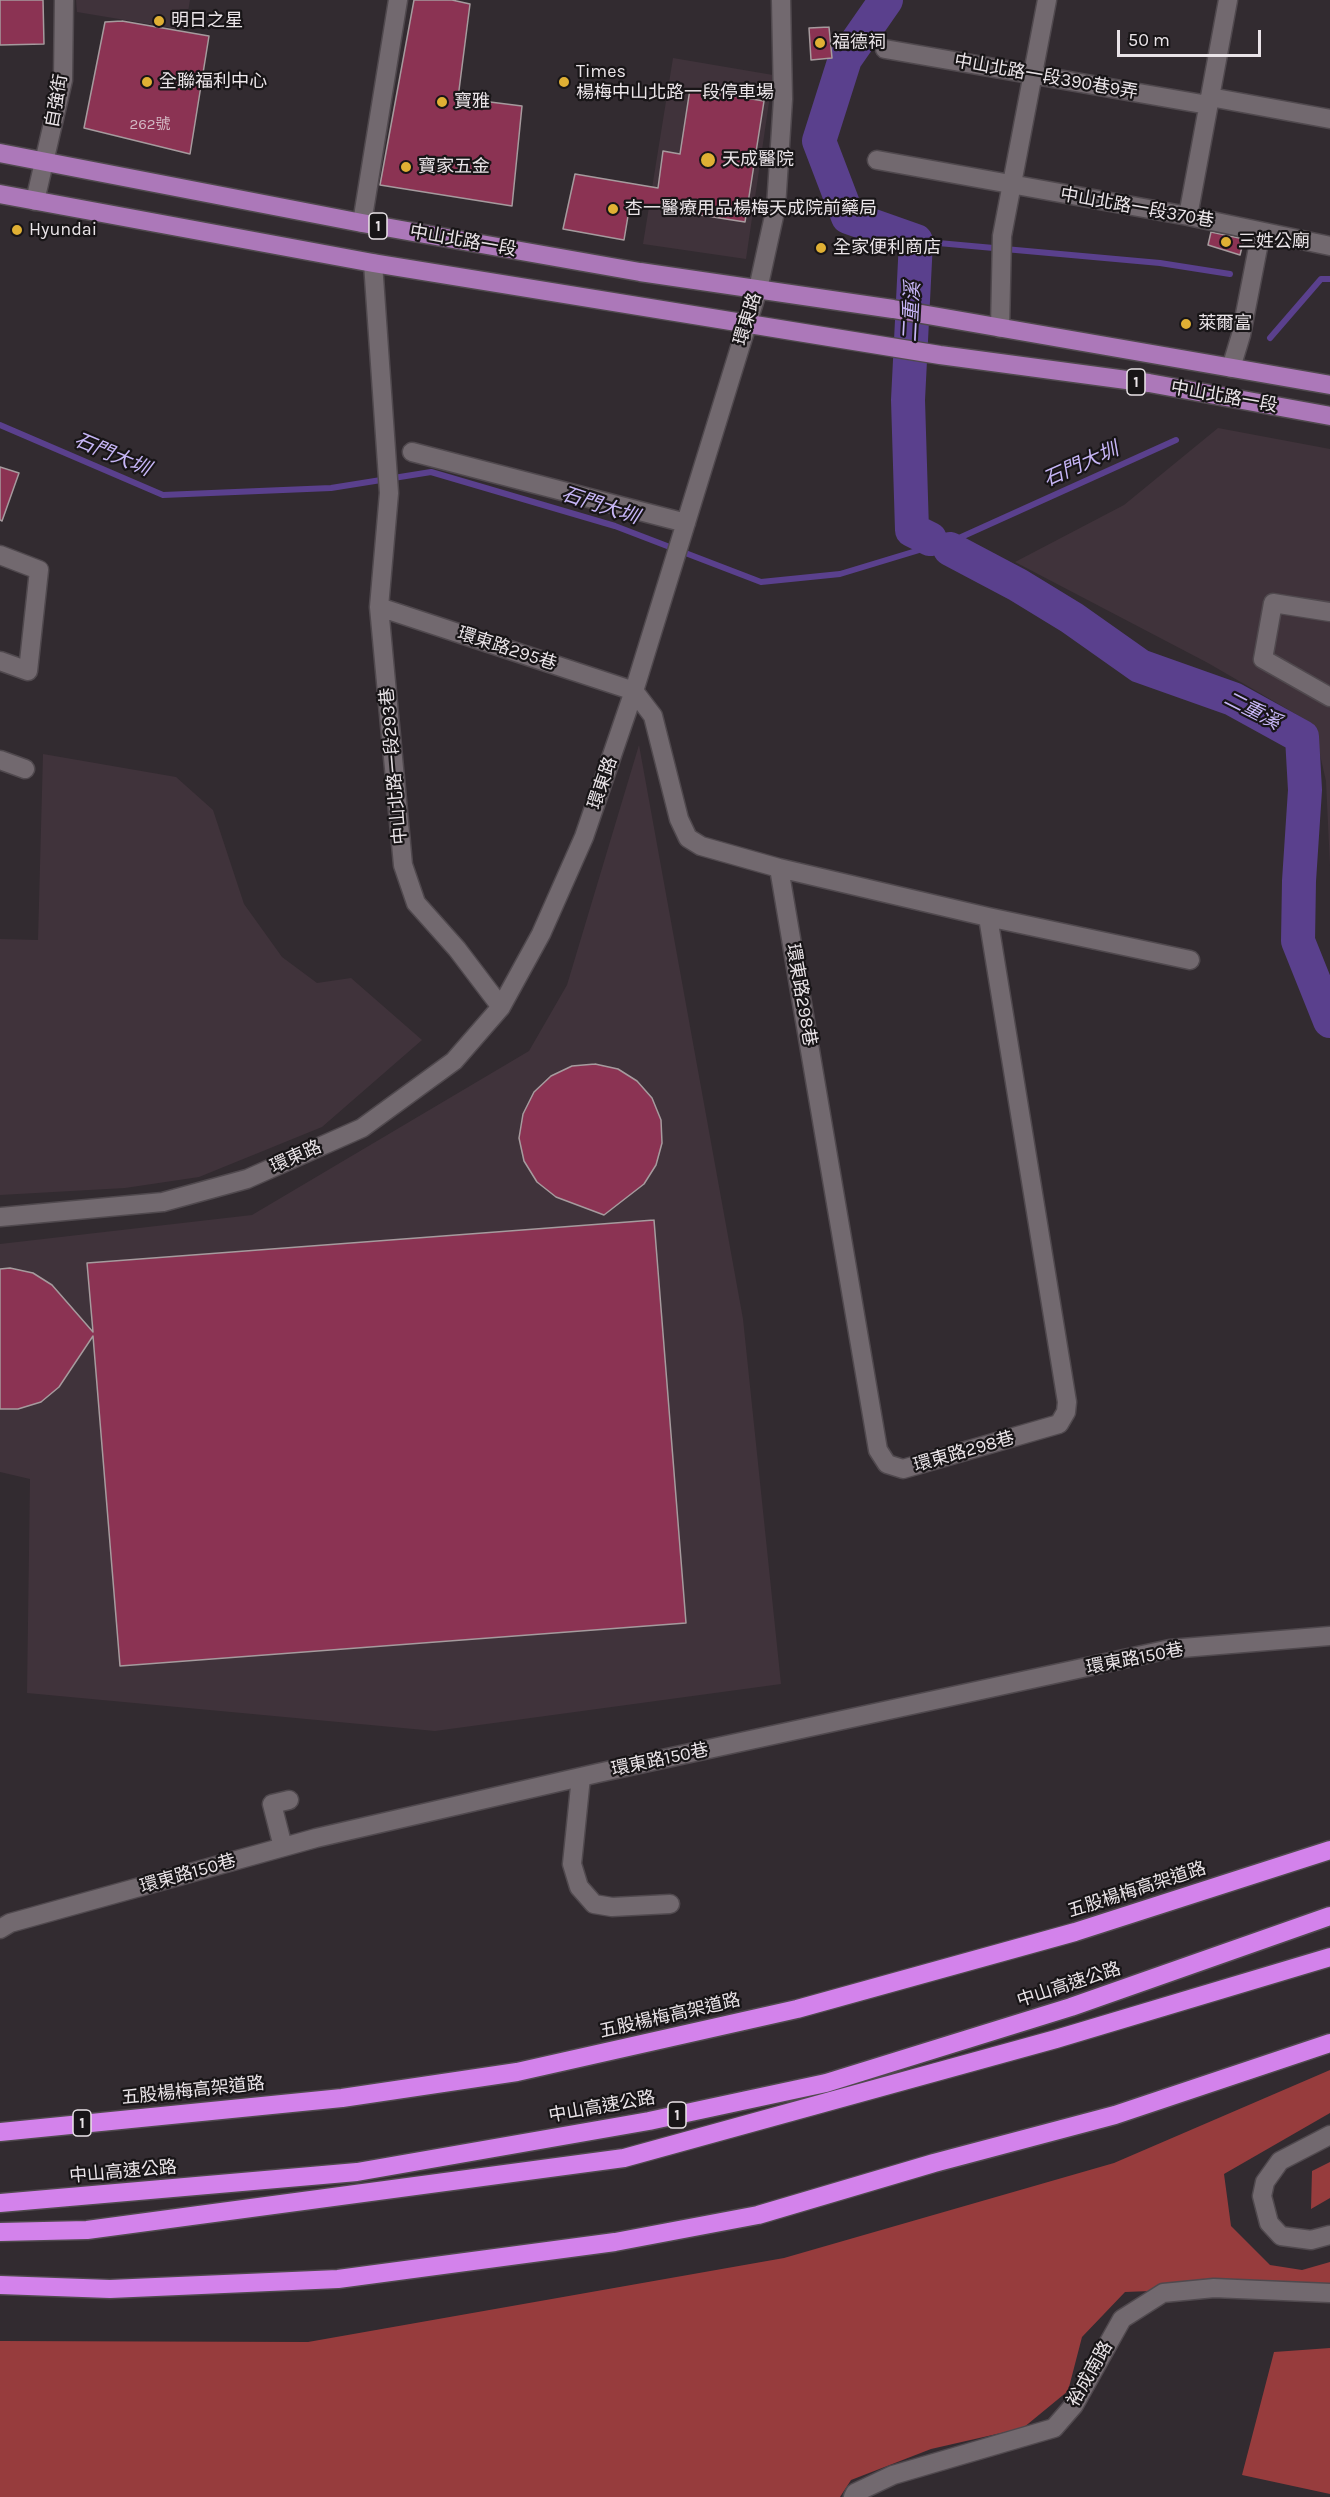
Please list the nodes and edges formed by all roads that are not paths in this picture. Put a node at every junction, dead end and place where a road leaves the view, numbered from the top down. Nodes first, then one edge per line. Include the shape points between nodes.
1 (64, 0) edge
2 (398, 0) edge
3 (781, 0) edge
4 (1047, 0) edge
5 (1228, 0) edge
6 (885, 49) dead end
7 (1034, 75) junction
8 (1209, 101) junction
9 (1330, 119) edge
10 (0, 153) edge
11 (877, 160) dead end
12 (46, 162) junction
13 (1013, 186) junction
14 (0, 194) edge
15 (35, 201) junction
16 (1188, 216) junction
17 (362, 223) junction
18 (1261, 232) junction
19 (1330, 246) edge
20 (373, 263) junction
21 (758, 289) junction
22 (747, 324) junction
23 (1000, 328) junction
24 (1231, 368) junction
25 (1330, 385) edge
26 (1330, 416) edge
27 (412, 452) dead end
28 (684, 530) junction
29 (0, 555) edge
30 (380, 607) junction
31 (1330, 612) edge
32 (0, 661) edge
33 (634, 692) junction
34 (1330, 697) edge
35 (0, 760) edge
36 (25, 769) dead end
37 (779, 868) junction
38 (988, 917) junction
39 (1190, 960) dead end
40 (501, 1006) junction
41 (0, 1217) edge
42 (1330, 1636) edge
43 (581, 1777) junction
44 (289, 1800) dead end
45 (283, 1847) junction
46 (1330, 1850) edge
47 (670, 1904) dead end
48 (1330, 1916) edge
49 (0, 1929) edge
50 (1330, 1957) edge
51 (1330, 2043) edge
52 (0, 2132) edge
53 (1330, 2135) edge
54 (0, 2203) edge
55 (0, 2232) edge
56 (1330, 2235) edge
57 (0, 2285) edge
58 (1330, 2293) edge
59 (853, 2497) edge

1 - 12 street, 自強街 via 63,80
2 - 17 street
3 - 21 street, 環東路 via 783,99 776,207
4 - 7 street
5 - 8 street
6 - 7 street, 中山北路一段390巷9弄
7 - 8 street, 中山北路一段390巷9弄
7 - 13 street
8 - 9 street, 中山北路一段390巷9弄
8 - 16 street
10 - 12 main road, 中山北路一段 / 1
11 - 13 street, 中山北路一段370巷
12 - 15 street, 自強街
12 - 17 main road, 中山北路一段 / 1
13 - 16 street, 中山北路一段370巷
13 - 23 street via 1000,256
14 - 15 main road, 中山北路一段 / 1
15 - 20 main road, 中山北路一段 / 1
16 - 18 street, 中山北路一段370巷
17 - 21 main road, 中山北路一段 / 1
18 - 19 street, 中山北路一段370巷
18 - 24 street
20 - 22 main road, 中山北路一段 / 1
20 - 30 street, 中山北路一段293巷 via 389,493
21 - 22 street, 環東路
21 - 23 main road, 中山北路一段 / 1
22 - 26 main road, 中山北路一段 / 1 via 1149,383
22 - 28 street, 環東路
23 - 24 main road, 中山北路一段 / 1
24 - 25 main road, 中山北路一段 / 1
27 - 28 street
28 - 33 street, 環東路
29 - 32 street via 39,570 28,671
30 - 33 street, 環東路295巷
30 - 40 street, 中山北路一段293巷 via 403,865 416,903 458,949
31 - 34 street via 1273,603 1263,659
33 - 37 street via 653,716 679,819 688,838 701,846
33 - 40 street, 環東路 via 584,837 541,934
35 - 36 street
37 - 38 street
37 - 38 street, 環東路298巷 via 878,1450 887,1464 903,1469 1059,1424 1066,1412
38 - 39 street
40 - 41 street, 環東路 via 454,1061 362,1128 247,1179 163,1202
42 - 43 street, 環東路150巷 via 1170,1649
43 - 45 street, 環東路150巷
43 - 47 street via 572,1864 579,1887 594,1904
44 - 45 street via 272,1804
45 - 49 street, 環東路150巷
46 - 52 highway, 五股楊梅高架道路 / 1 via 1075,1932 785,2012 517,2072 342,2098
48 - 54 highway, 中山高速公路 / 1 via 1071,2007 826,2083 649,2121 357,2172
50 - 55 highway, 1 via 1056,2039 624,2158 87,2230
51 - 57 highway via 1115,2115 758,2215 604,2243 338,2279 110,2289
53 - 56 street via 1280,2161 1265,2182 1262,2196 1269,2223 1281,2236 1311,2240
58 - 59 street, 裕成南路 via 1214,2288 1163,2293 1122,2319 1074,2404 1054,2428 893,2475

